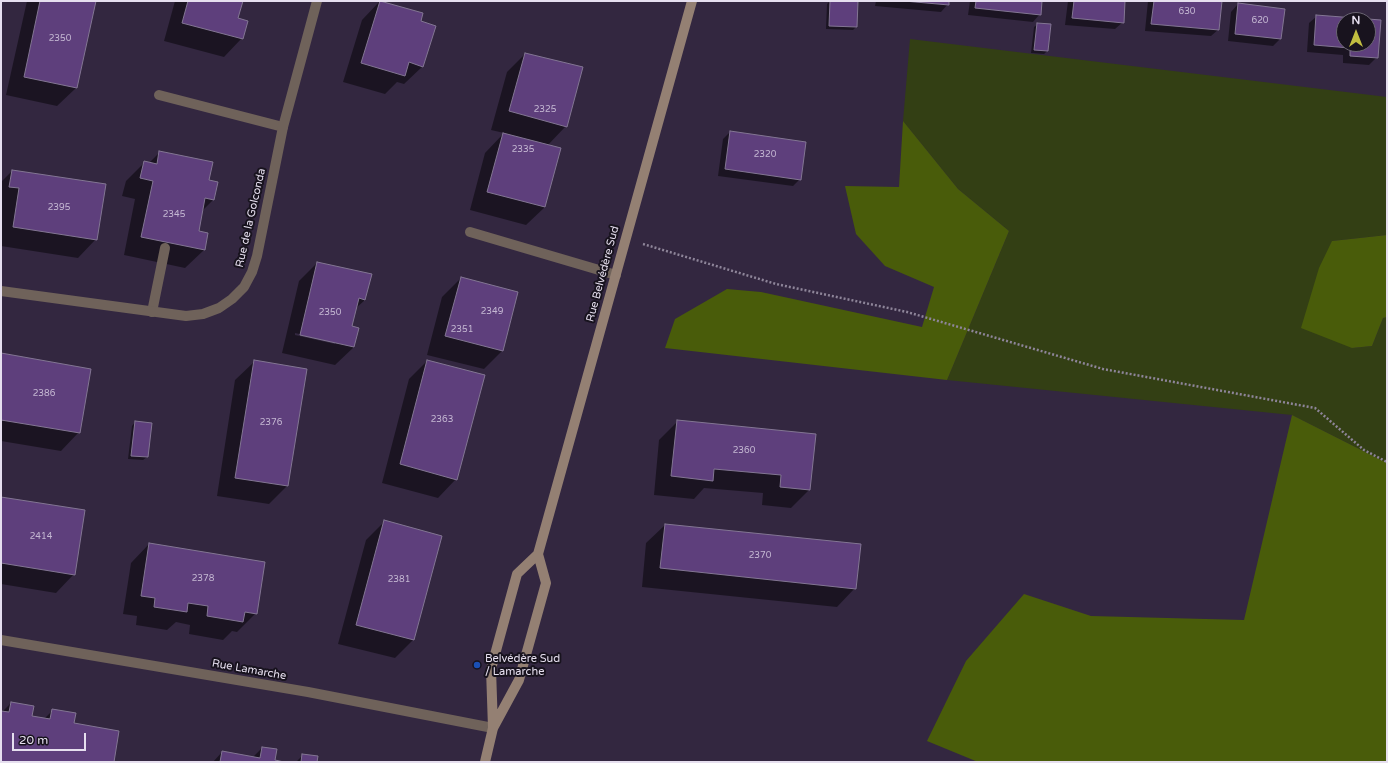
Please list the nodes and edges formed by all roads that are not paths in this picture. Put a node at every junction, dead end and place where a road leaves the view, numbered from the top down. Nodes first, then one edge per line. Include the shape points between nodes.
1 (317, 1) edge
2 (692, 1) edge
3 (159, 95) dead end
4 (283, 127) junction
5 (470, 232) dead end
6 (165, 248) dead end
7 (616, 275) junction
8 (1, 291) edge
9 (152, 312) junction
10 (538, 554) junction
11 (1, 640) edge
12 (493, 728) junction
13 (485, 762) edge

1 - 4 street, Rue de la Golconda
2 - 7 street, Rue Belvédère Sud
3 - 4 street
4 - 9 street, Rue de la Golconda via 257,256 244,287 232,299 203,314 186,316
5 - 7 street
6 - 9 street
7 - 10 street, Rue Belvédère Sud
8 - 9 street, Rue de la Golconda
10 - 12 street via 546,583 519,680
10 - 12 street via 517,574 491,669
11 - 12 street, Rue Lamarche via 308,692
12 - 13 street

